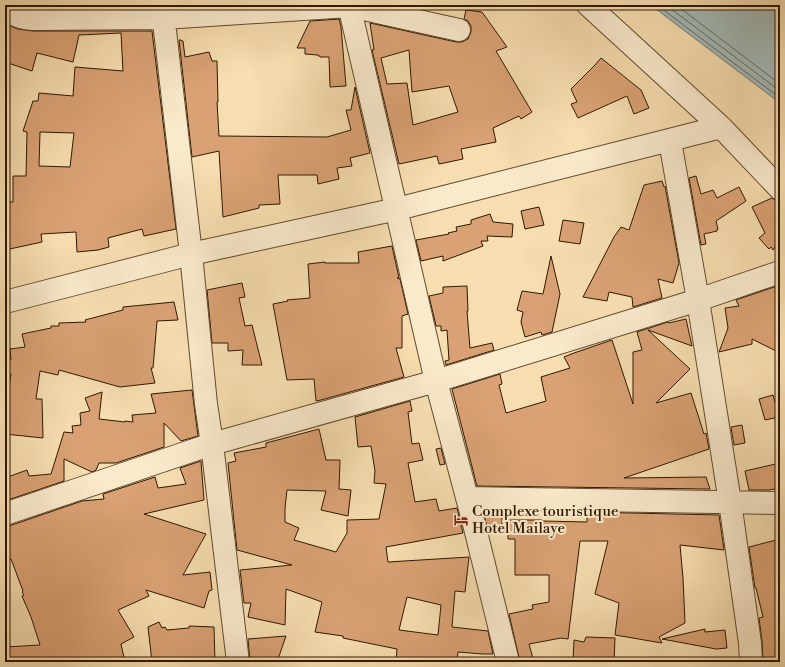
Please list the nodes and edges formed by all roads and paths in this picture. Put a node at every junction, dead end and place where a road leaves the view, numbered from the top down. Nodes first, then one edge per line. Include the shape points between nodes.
1 (350, 5) edge
2 (588, 5) edge
3 (5, 10) edge
4 (163, 11) edge
5 (459, 30) dead end
6 (721, 127) junction
7 (670, 141) junction
8 (780, 189) edge
9 (397, 210) junction
10 (191, 254) junction
11 (780, 272) edge
12 (698, 300) junction
13 (5, 302) edge
14 (436, 381) junction
15 (212, 444) junction
16 (467, 498) junction
17 (730, 502) junction
18 (780, 503) edge
19 (5, 514) edge
20 (238, 662) edge
21 (508, 662) edge
22 (751, 662) edge

1 - 4 street
1 - 5 street
1 - 9 street
2 - 6 street
3 - 4 street via 26,19
4 - 10 street
6 - 7 street
6 - 8 street
7 - 9 street
7 - 12 street
9 - 10 street
9 - 14 street
10 - 13 street
10 - 15 street
11 - 12 street
12 - 14 street
12 - 17 street
14 - 15 street
14 - 16 street
15 - 19 street
15 - 20 street
16 - 17 street
16 - 21 street
17 - 18 street
17 - 22 street

